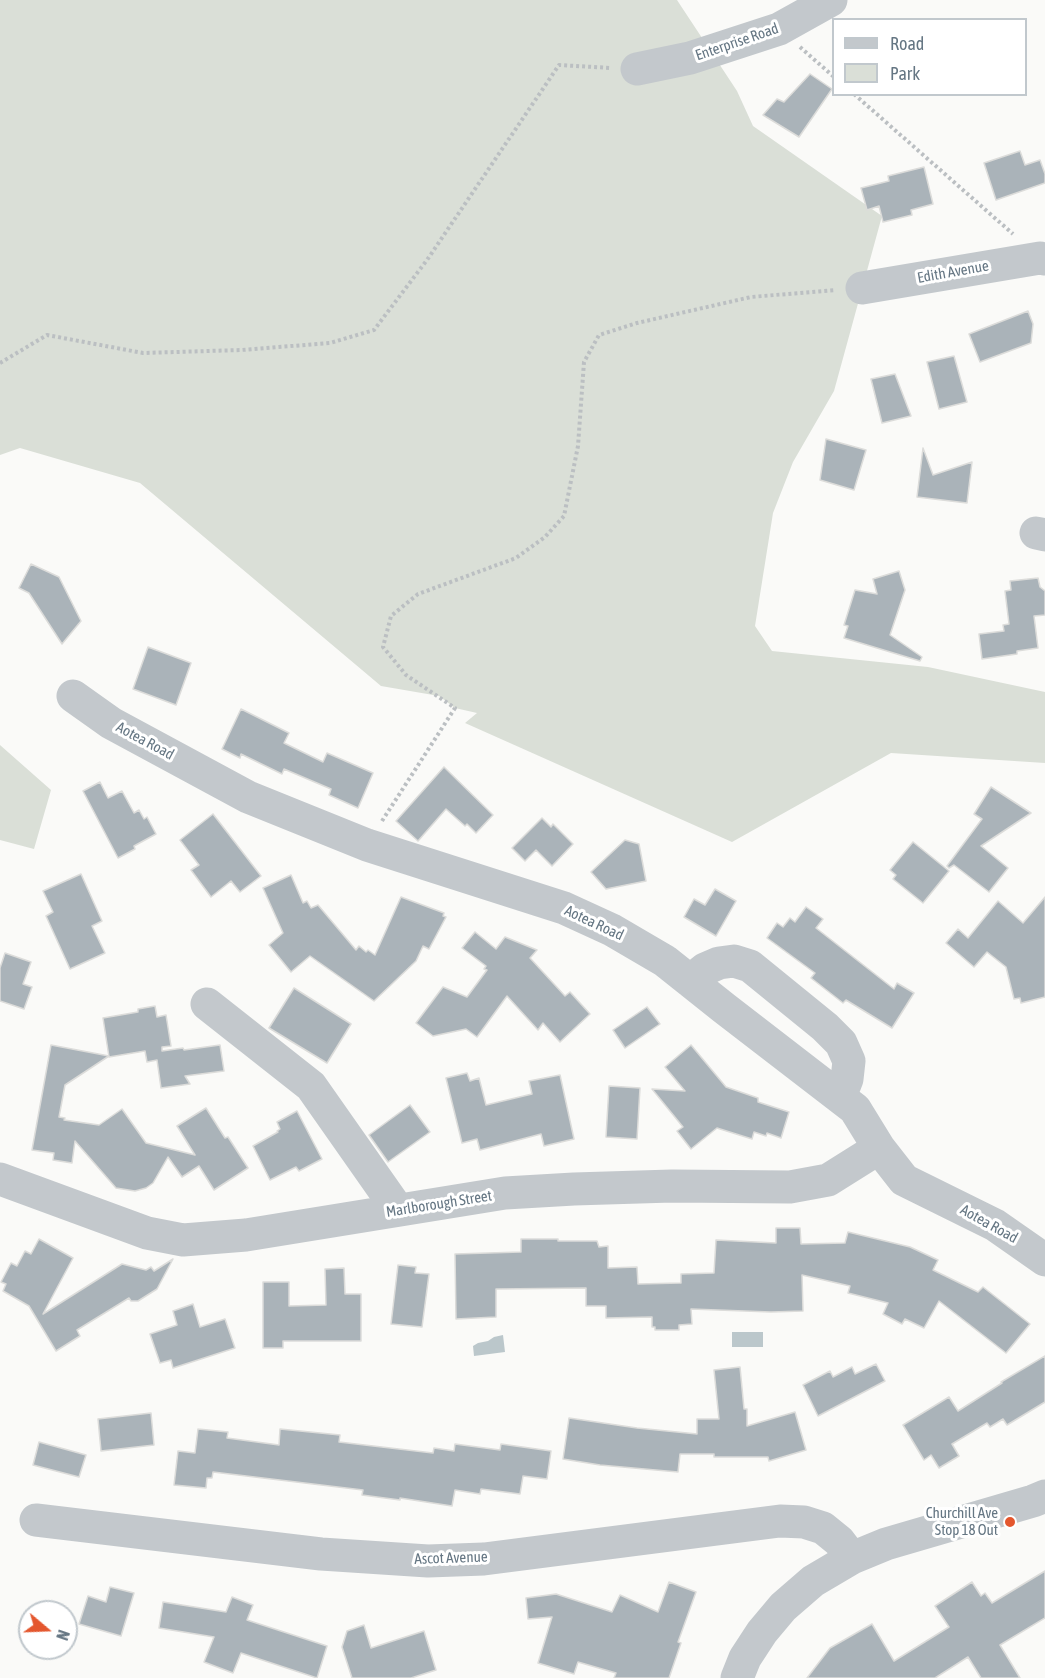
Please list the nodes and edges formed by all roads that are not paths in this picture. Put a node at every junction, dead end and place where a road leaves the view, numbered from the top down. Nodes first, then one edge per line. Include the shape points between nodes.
1 (831, 0) edge
2 (637, 69) road end
3 (1043, 257) edge
4 (862, 288) road end
5 (72, 696) dead end
6 (690, 981) junction
7 (207, 1004) dead end
8 (840, 1097) junction
9 (879, 1148) junction
10 (0, 1179) edge
11 (398, 1210) junction
12 (1045, 1260) edge
13 (1045, 1496) edge
14 (36, 1520) dead end
15 (852, 1558) junction
16 (737, 1678) edge

1 - 2 street, Enterprise Road via 779,29 690,58
3 - 4 street, Edith Avenue
5 - 6 street, Aotea Road via 111,723 248,796 367,845 564,908 612,930 665,961
6 - 8 street, Aotea Road
6 - 8 street via 719,963 735,961 750,966 841,1043 849,1061
7 - 11 street via 311,1086
8 - 9 street, Aotea Road via 855,1109
9 - 11 street, Marlborough Street via 828,1180 790,1187 672,1186 516,1192
9 - 12 street, Aotea Road via 904,1180 995,1225
10 - 11 street, Marlborough Street via 147,1233 183,1240 246,1235
13 - 15 street
14 - 15 street, Ascot Avenue via 321,1554 428,1561 484,1559 780,1521 804,1522 823,1528
15 - 16 street via 813,1581 783,1607 745,1658

